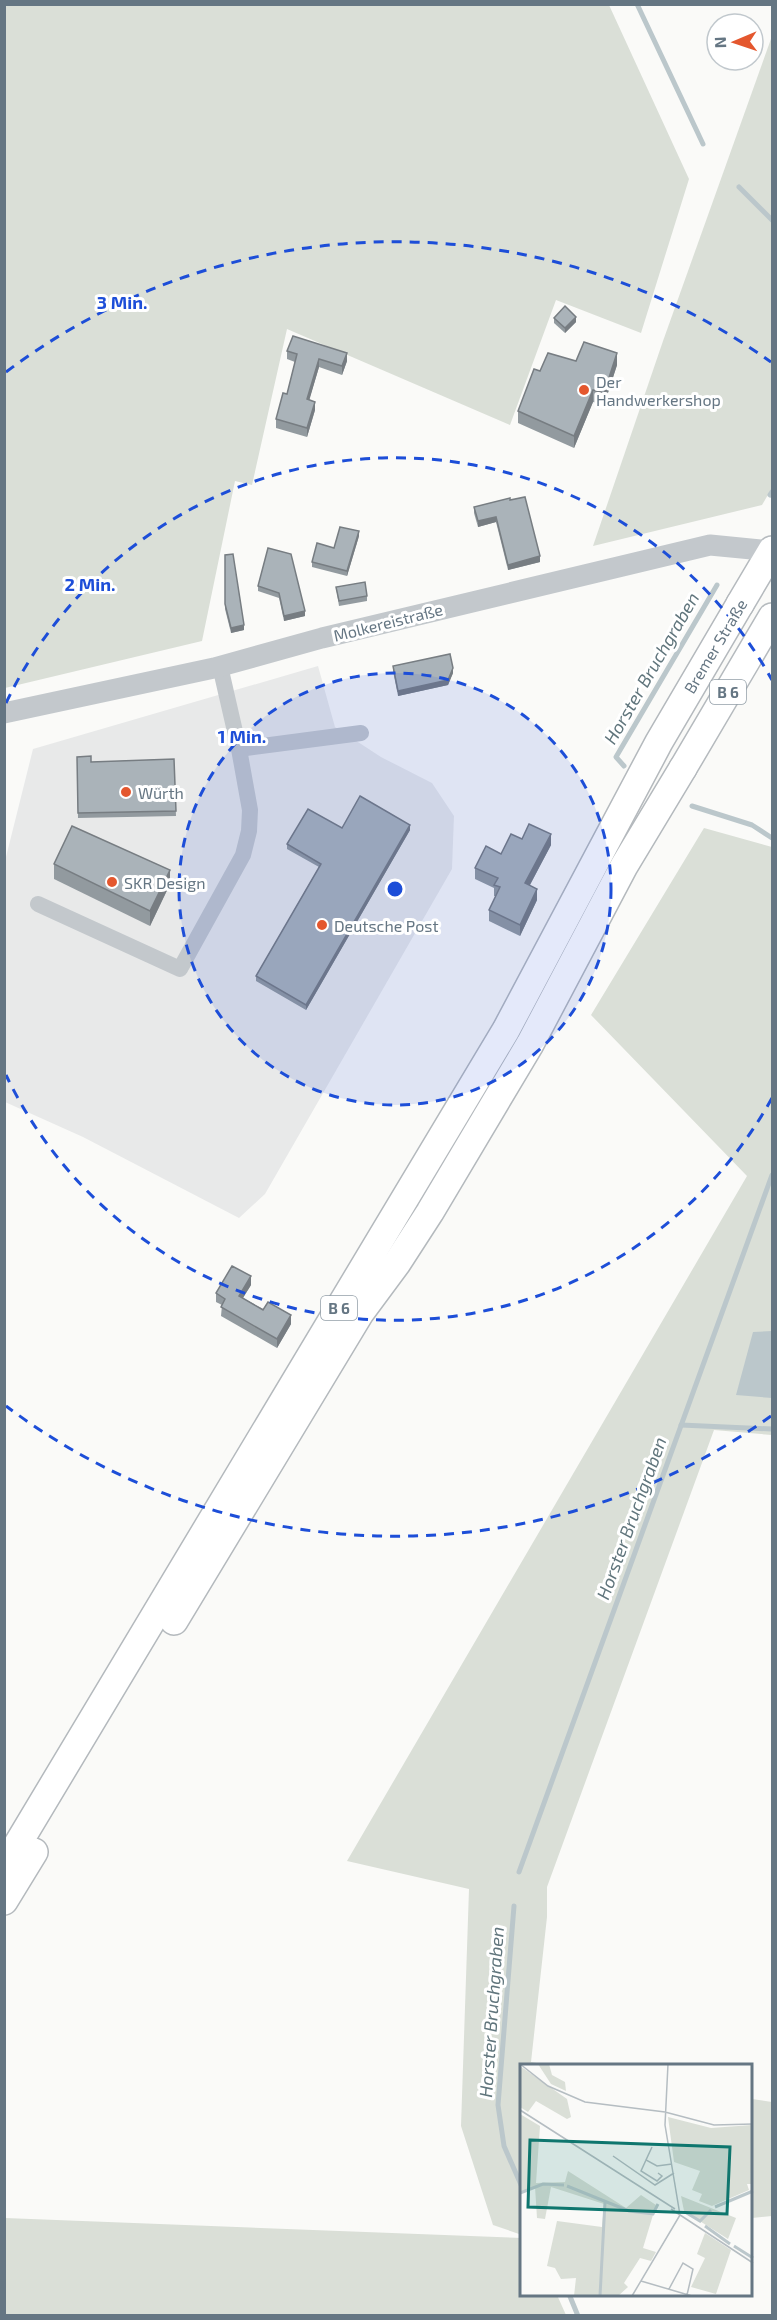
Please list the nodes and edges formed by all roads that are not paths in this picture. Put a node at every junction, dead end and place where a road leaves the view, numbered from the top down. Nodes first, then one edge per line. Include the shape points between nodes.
1 (772, 550) edge
2 (772, 617) edge
3 (220, 666) junction
4 (4, 713) edge
5 (361, 733) dead end
6 (239, 749) junction
7 (38, 904) dead end
8 (4, 1867) edge
9 (4, 1901) edge

1 - 3 street, Molkereistraße via 710,545
1 - 8 main road, Bremer Straße / B 6 via 659,742 506,1030
2 - 9 main road, Bremer Straße / B 6 via 624,866 530,1044 442,1192 360,1313
3 - 4 street, Molkereistraße
3 - 6 street
5 - 6 street
6 - 7 street via 250,810 243,855 180,969

